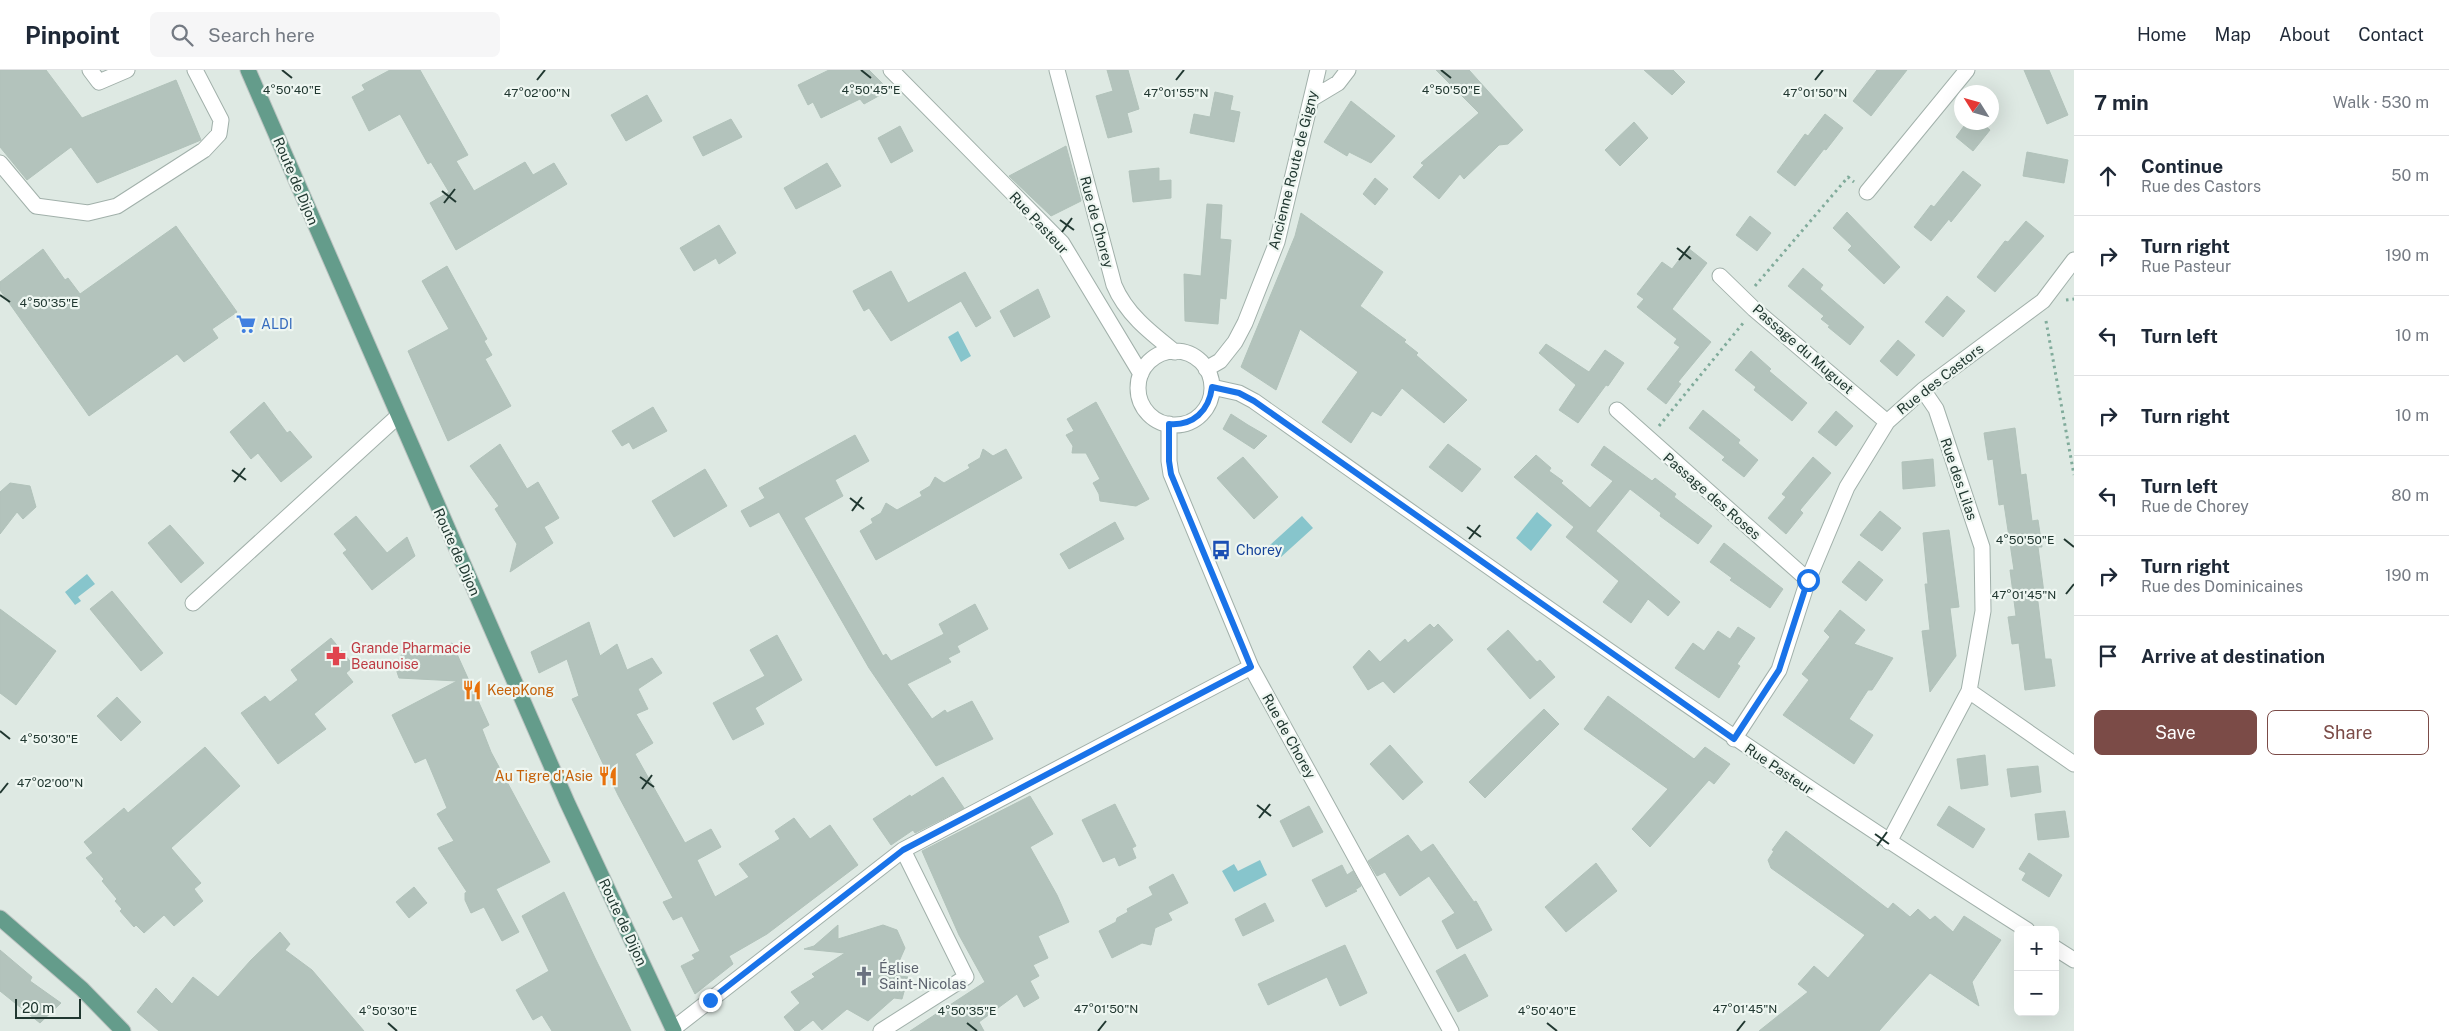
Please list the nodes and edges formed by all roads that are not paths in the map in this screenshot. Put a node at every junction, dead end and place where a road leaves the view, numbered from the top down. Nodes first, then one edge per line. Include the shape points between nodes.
1 (90, 70) edge
2 (127, 70) edge
3 (195, 70) edge
4 (248, 70) edge
5 (891, 70) edge
6 (1057, 70) edge
7 (1318, 70) edge
8 (1348, 70) edge
9 (1967, 70) edge
10 (1313, 98) junction
11 (0, 163) edge
12 (1867, 192) road end
13 (2074, 260) edge
14 (1720, 276) dead end
15 (1176, 352) junction
16 (1206, 369) junction
17 (1141, 374) junction
18 (1212, 387) junction
19 (1923, 390) junction
20 (1617, 410) dead end
21 (397, 417) junction
22 (1887, 422) junction
23 (1169, 424) junction
24 (1808, 580) junction
25 (193, 603) dead end
26 (1251, 667) junction
27 (1969, 690) junction
28 (1734, 739) junction
29 (2074, 764) edge
30 (1890, 842) junction
31 (903, 850) junction
32 (0, 918) edge
33 (2021, 926) edge
34 (2059, 951) edge
35 (2074, 960) edge
36 (673, 1030) edge
37 (123, 1031) edge
38 (881, 1031) edge
39 (1451, 1031) edge

1 - 2 street via 99,82
3 - 11 street via 221,120 219,134 204,150 118,206 88,213 36,206
4 - 21 main road, Route de Dijon
5 - 17 street, Rue Pasteur via 1062,243
6 - 15 street, Rue de Chorey via 1116,290 1140,324
7 - 10 street, Ancienne Route de Gigny
8 - 10 street via 1338,83
9 - 12 street
10 - 16 street, Ancienne Route de Gigny via 1277,242 1235,342 1220,361
13 - 19 street, Rue des Castors via 2042,301
14 - 22 street, Passage du Muguet
15 - 16 street via 1193,356
15 - 17 street via 1158,355
16 - 18 street
17 - 23 street via 1140,402 1152,417
18 - 23 street via 1208,403 1199,416 1185,423
18 - 28 street, Rue Pasteur via 1239,393 1254,401
19 - 22 street, Rue des Castors
19 - 27 street, Rue des Lilas via 1936,409 1982,547 1983,611
20 - 24 street, Passage des Roses
21 - 25 street
21 - 36 main road, Route de Dijon via 567,802
22 - 24 street, Rue des Castors via 1847,487
23 - 26 street, Rue de Chorey via 1171,474
24 - 28 street, Rue des Castors via 1779,670
26 - 31 street
26 - 39 street, Rue de Chorey
27 - 29 street
27 - 30 street, Rue des Lilas
28 - 30 street, Rue Pasteur
30 - 33 street, Rue Pasteur
31 - 36 street
31 - 38 street via 966,977
32 - 37 main road via 82,989
34 - 35 street

